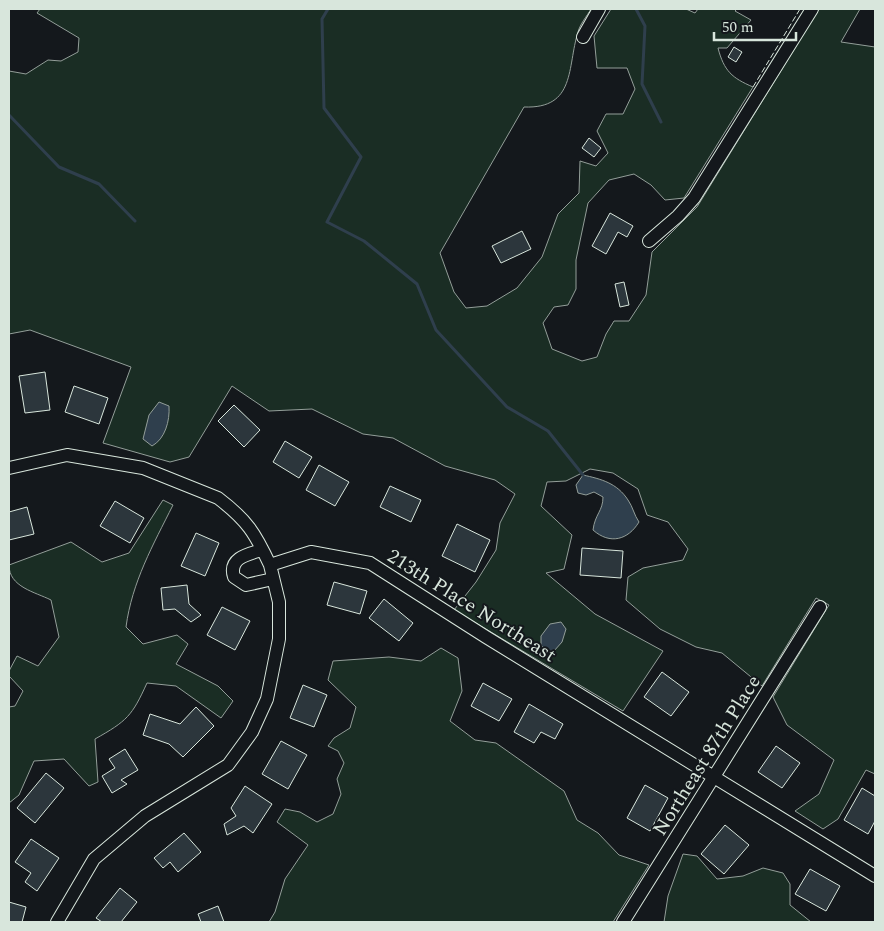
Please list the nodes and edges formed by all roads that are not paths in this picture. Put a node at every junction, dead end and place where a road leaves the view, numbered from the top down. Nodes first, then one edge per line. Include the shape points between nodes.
1 (600, 9) edge
2 (812, 9) edge
3 (583, 37) dead end
4 (649, 241) dead end
5 (9, 468) edge
6 (262, 550) junction
7 (270, 565) junction
8 (273, 579) junction
9 (820, 607) dead end
10 (714, 777) junction
11 (875, 876) edge
12 (57, 922) edge
13 (623, 922) edge

1 - 3 street
2 - 4 street via 694,198
5 - 6 street via 67,455 143,468 218,498 254,531
6 - 7 street
6 - 8 street via 238,559 233,567 234,577 246,585
7 - 8 street
7 - 10 street, 213th Place Northeast via 311,552 370,564
8 - 12 street via 279,602 279,639 267,699 252,732 228,765 145,816 94,859
9 - 10 street, Northeast 87th Place
10 - 11 street, 213th Place Northeast
10 - 13 street, Northeast 87th Place

